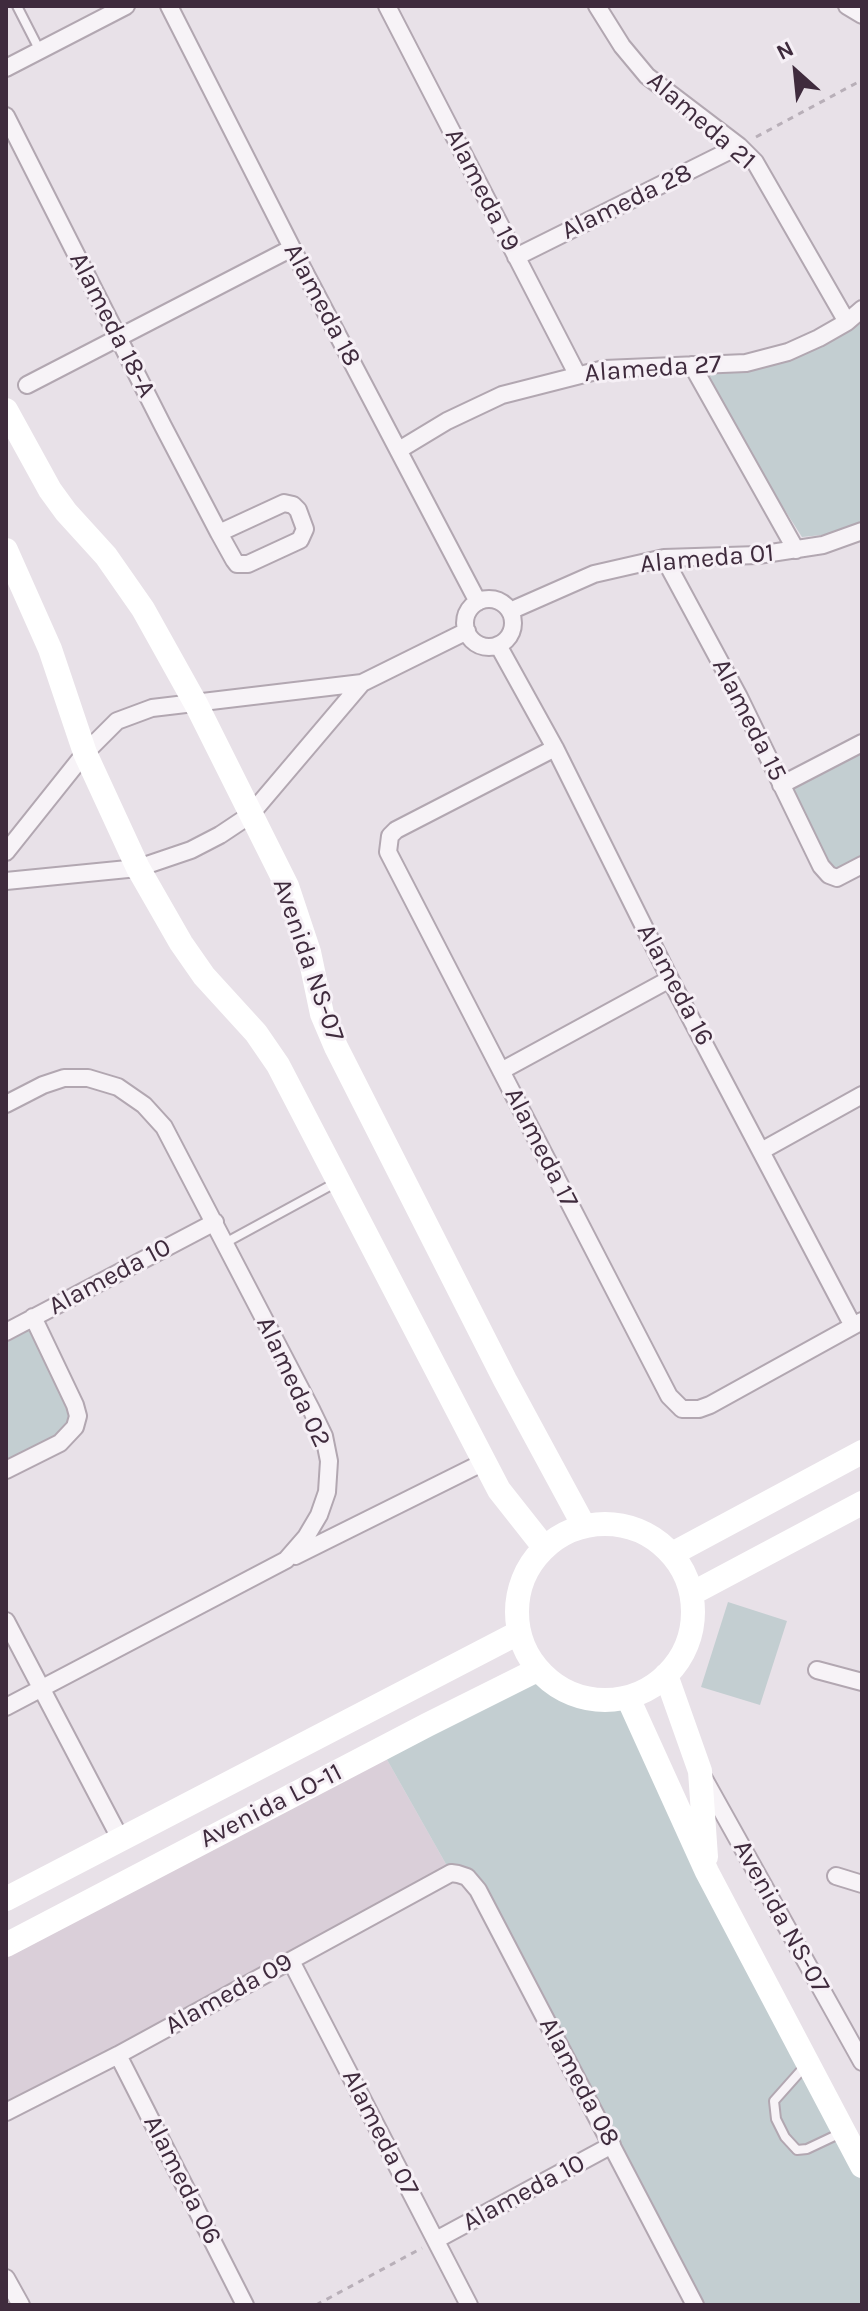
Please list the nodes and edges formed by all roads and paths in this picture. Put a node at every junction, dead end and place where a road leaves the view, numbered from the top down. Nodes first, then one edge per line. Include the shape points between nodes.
1 (17, 6) edge
2 (126, 6) edge
3 (169, 6) edge
4 (387, 6) edge
5 (597, 6) edge
6 (847, 6) edge
7 (862, 15) edge
8 (39, 49) junction
9 (6, 68) edge
10 (862, 80) edge
11 (6, 116) edge
12 (739, 146) junction
13 (292, 248) junction
14 (516, 257) junction
15 (862, 309) edge
16 (847, 322) junction
17 (119, 336) junction
18 (692, 365) junction
19 (577, 374) junction
20 (27, 385) dead end
21 (6, 410) edge
22 (399, 450) junction
23 (862, 531) edge
24 (219, 533) junction
25 (6, 550) edge
26 (796, 550) junction
27 (664, 558) junction
28 (478, 602) junction
29 (510, 611) junction
30 (467, 631) junction
31 (498, 645) junction
32 (362, 683) junction
33 (196, 704) junction
34 (862, 743) edge
35 (555, 748) junction
36 (85, 753) junction
37 (781, 785) junction
38 (250, 815) junction
39 (6, 852) edge
40 (862, 865) edge
41 (138, 868) junction
42 (6, 881) edge
43 (670, 979) junction
44 (501, 1071) junction
45 (862, 1095) edge
46 (6, 1104) edge
47 (763, 1150) junction
48 (339, 1181) junction
49 (215, 1222) junction
50 (225, 1243) junction
51 (33, 1317) junction
52 (858, 1323) edge
53 (6, 1332) edge
54 (862, 1452) edge
55 (484, 1462) junction
56 (6, 1470) edge
57 (862, 1503) edge
58 (584, 1526) junction
59 (544, 1547) junction
60 (672, 1554) junction
61 (286, 1560) junction
62 (693, 1593) junction
63 (6, 1621) edge
64 (518, 1633) junction
65 (537, 1670) junction
66 (817, 1670) dead end
67 (666, 1675) junction
68 (862, 1682) edge
69 (41, 1690) junction
70 (628, 1698) junction
71 (6, 1707) edge
72 (700, 1771) junction
73 (121, 1840) junction
74 (707, 1872) junction
75 (451, 1873) joint
76 (836, 1876) dead end
77 (862, 1884) edge
78 (6, 1899) edge
79 (6, 1945) edge
80 (291, 1961) junction
81 (118, 2055) junction
82 (862, 2062) edge
83 (806, 2064) junction
84 (6, 2112) edge
85 (843, 2132) junction
86 (612, 2145) junction
87 (862, 2166) edge
88 (436, 2240) junction
89 (6, 2278) edge
90 (21, 2305) edge
91 (245, 2305) edge
92 (316, 2305) edge
93 (469, 2305) edge
94 (695, 2305) edge

1 - 8 lane
2 - 8 street
3 - 13 street, Alameda 18
4 - 14 street, Alameda 19
5 - 12 street, Alameda 21 via 647,76
6 - 7 street
8 - 9 street
10 - 12 path
11 - 17 street, Alameda 18-A
12 - 14 street, Alameda 28
12 - 16 street, Alameda 21 via 776,195
13 - 17 street
13 - 22 street, Alameda 18
14 - 19 street, Alameda 19
15 - 16 street, Alameda 27
16 - 18 street, Alameda 27 via 788,352 746,363
17 - 20 street
17 - 24 street, Alameda 18-A
18 - 19 street, Alameda 27
18 - 26 street
19 - 22 street, Alameda 27 via 502,395
21 - 33 street, Avenida NS-07 via 50,490 143,609
22 - 28 street, Alameda 18
23 - 26 street, Alameda 01
24 - 24 street, Alameda 18-A via 234,560 244,565 300,540 305,529 298,510 284,503
25 - 36 street via 50,649
26 - 27 street, Alameda 01
27 - 29 street, Alameda 01 via 594,574
27 - 37 street, Alameda 15
28 - 29 street via 492,599
28 - 30 street via 468,611
29 - 31 street via 512,631
30 - 31 street via 483,646
30 - 32 street
31 - 35 street, Alameda 16
32 - 33 street
32 - 38 street
33 - 36 street via 152,708 117,721
33 - 38 street, Avenida NS-07
34 - 37 street
35 - 43 street, Alameda 16
35 - 44 street, Alameda 17 via 396,830 388,843 390,859
36 - 39 street
36 - 41 street
37 - 40 street, Alameda 15 via 829,875 837,878
38 - 41 street via 191,850
38 - 58 street, Avenida NS-07 via 287,886 336,1047
41 - 42 street
41 - 48 street via 204,976 278,1065
43 - 44 street
43 - 47 street, Alameda 16
44 - 52 street, Alameda 17 via 669,1396 682,1409 710,1405
45 - 47 street
46 - 49 street, Alameda 02 via 64,1078 118,1087 164,1127
47 - 52 street, Alameda 16
48 - 50 lane
48 - 55 street
49 - 50 street, Alameda 02
49 - 51 street, Alameda 10
50 - 61 street, Alameda 02 via 324,1436 329,1461 319,1515
51 - 53 street, Alameda 10
51 - 56 street via 78,1416 60,1443
54 - 60 street
55 - 59 street
55 - 61 street
57 - 62 street
58 - 59 street
58 - 60 street via 632,1528
59 - 64 street via 526,1572 516,1602
60 - 62 street
61 - 69 street, Alameda 02
62 - 67 street via 693,1621 684,1651
63 - 69 street
64 - 65 street
64 - 73 street, Avenida LO-11
65 - 70 street via 563,1691 595,1700
65 - 79 street, Avenida LO-11
66 - 68 street
67 - 70 street
67 - 72 street, Avenida NS-07
69 - 71 street, Alameda 02
69 - 73 street
70 - 74 street, Avenida NS-07
72 - 74 street, Avenida NS-07
72 - 82 street, Avenida NS-07
73 - 78 street, Avenida LO-11
74 - 83 street, Avenida NS-07
75 - 80 street, Alameda 09
75 - 86 street, Alameda 08 via 467,1877 478,1890
76 - 77 street
80 - 81 street, Alameda 09
80 - 88 street, Alameda 07
81 - 84 street, Alameda 09
81 - 91 street, Alameda 06
83 - 85 street, Avenida NS-07
83 - 85 lane via 774,2101 785,2137 797,2150
85 - 87 street, Avenida NS-07
86 - 88 street, Alameda 10
86 - 94 street, Alameda 08
88 - 92 path
88 - 93 street, Alameda 07
89 - 90 street

